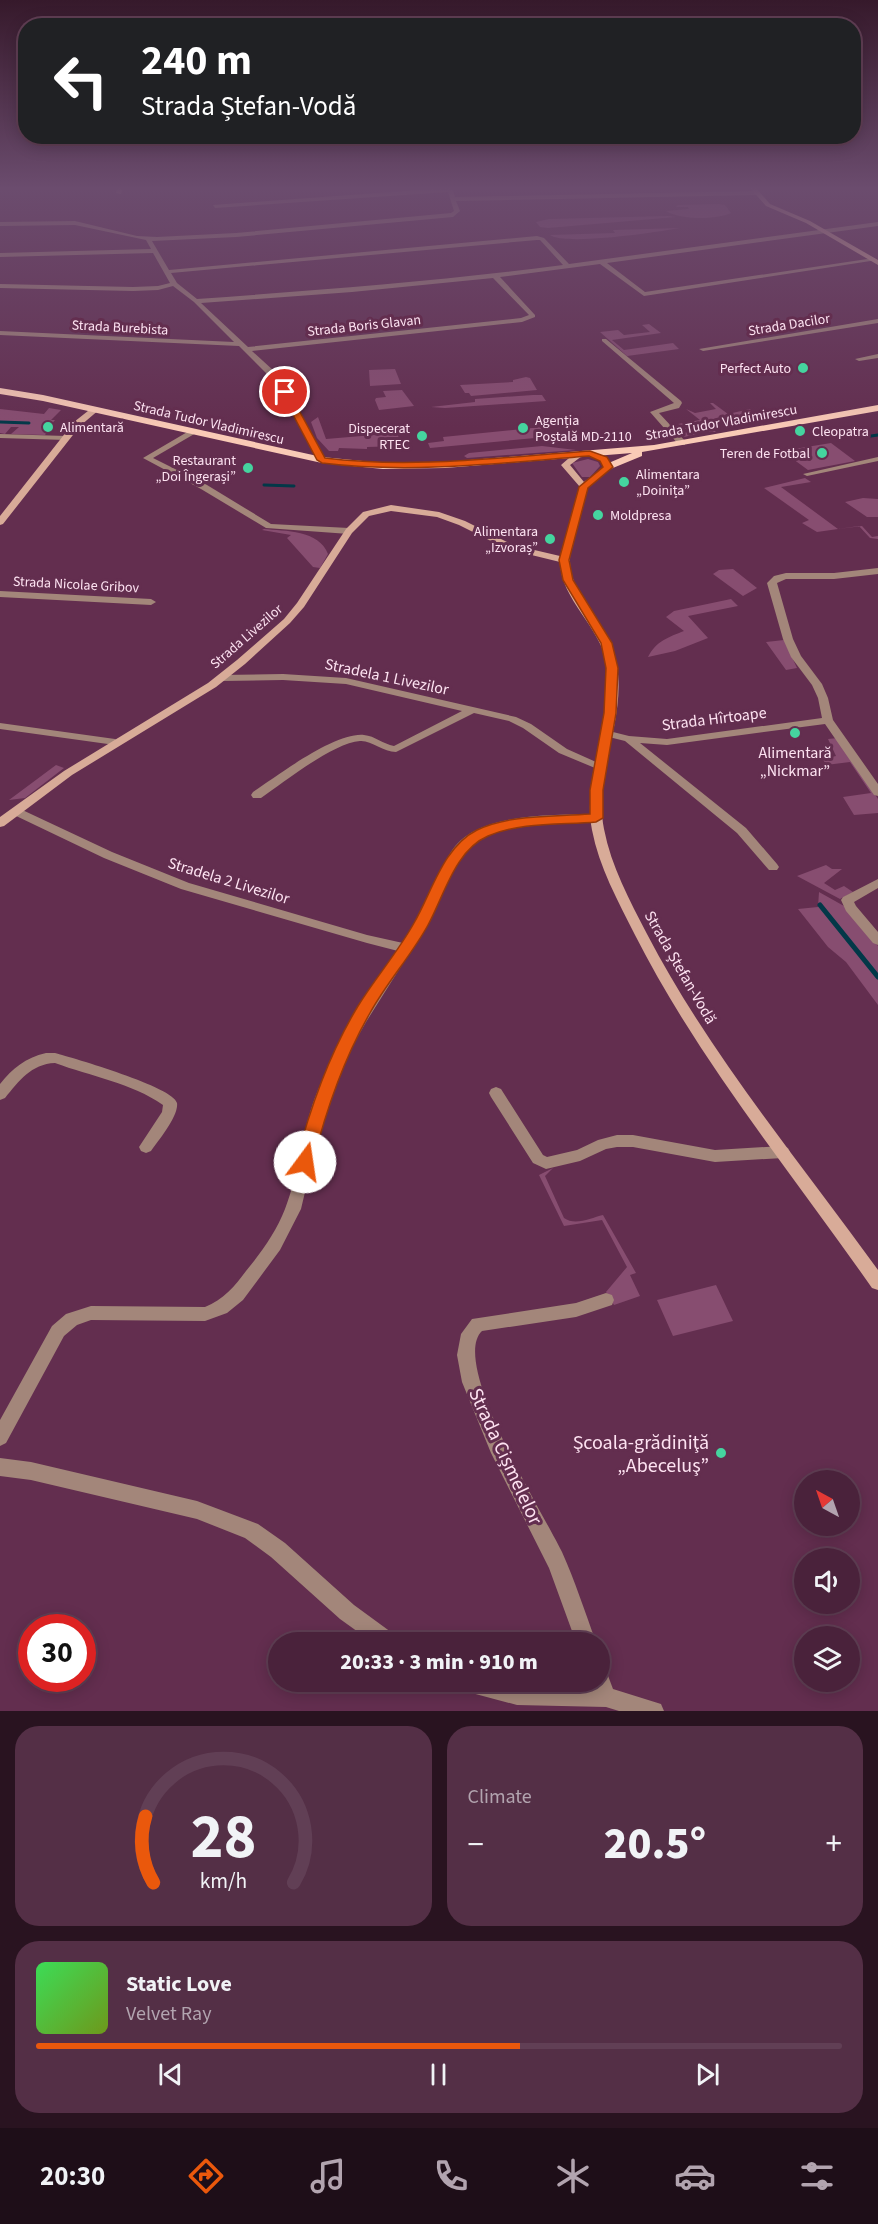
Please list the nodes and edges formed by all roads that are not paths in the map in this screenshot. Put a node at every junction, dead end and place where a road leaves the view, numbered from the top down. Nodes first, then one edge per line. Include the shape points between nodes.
1 (164, 268) edge
2 (211, 268) edge
3 (554, 268) edge
4 (611, 268) edge
5 (828, 268) edge
6 (166, 272) junction
7 (495, 276) junction
8 (174, 284) junction
9 (0, 286) edge
10 (196, 300) junction
11 (878, 321) edge
12 (0, 333) edge
13 (604, 340) dead end
14 (239, 344) junction
15 (248, 349) junction
16 (703, 350) dead end
17 (878, 356) edge
18 (859, 359) dead end
19 (0, 391) edge
20 (878, 408) edge
21 (96, 410) junction
22 (192, 433) junction
23 (0, 436) edge
24 (66, 438) junction
25 (682, 443) junction
26 (654, 448) junction
27 (585, 454) junction
28 (538, 457) junction
29 (878, 459) edge
30 (322, 460) junction
31 (565, 465) junction
32 (608, 467) junction
33 (807, 474) dead end
34 (584, 487) junction
35 (0, 522) edge
36 (349, 531) junction
37 (564, 560) junction
38 (878, 571) edge
39 (0, 594) edge
40 (151, 602) dead end
41 (222, 678) junction
42 (472, 710) junction
43 (828, 720) junction
44 (0, 726) edge
45 (605, 733) junction
46 (629, 739) junction
47 (115, 742) junction
48 (599, 766) junction
49 (878, 792) edge
50 (257, 795) dead end
51 (16, 811) junction
52 (596, 818) junction
53 (0, 823) edge
54 (773, 867) dead end
55 (878, 883) edge
56 (878, 940) edge
57 (406, 948) junction
58 (496, 1093) dead end
59 (0, 1094) edge
60 (146, 1147) dead end
61 (783, 1152) junction
62 (878, 1283) edge
63 (606, 1300) dead end
64 (0, 1437) edge
65 (0, 1467) edge
66 (374, 1632) edge
67 (582, 1632) edge
68 (610, 1691) edge
69 (506, 1692) edge
70 (554, 1692) edge
71 (654, 1711) edge

1 - 6 street
2 - 6 street
3 - 7 street
4 - 5 street via 644,294
6 - 8 street
7 - 10 street
7 - 15 street, Strada Boris Glavan via 533,316
8 - 9 street via 124,289
8 - 10 street
10 - 14 street
11 - 16 street, Strada Dacilor
12 - 14 street, Strada Burebista
13 - 25 street via 678,403 654,412
14 - 15 street
15 - 30 street via 285,392
17 - 18 street
19 - 21 main road, Strada Tudor Vladimirescu
20 - 25 main road, Strada Tudor Vladimirescu
21 - 22 main road, Strada Tudor Vladimirescu
21 - 24 street
22 - 30 main road, Strada Tudor Vladimirescu
22 - 36 street via 147,458 269,526
23 - 24 street
24 - 35 street
25 - 26 main road, Strada Tudor Vladimirescu
26 - 27 main road, Strada Tudor Vladimirescu
26 - 32 main road
27 - 28 main road, Strada Tudor Vladimirescu
27 - 31 street
27 - 32 street via 603,459
28 - 30 main road, Strada Tudor Vladimirescu via 399,466
28 - 31 main road
29 - 33 street
31 - 34 street
32 - 34 street
34 - 37 street
36 - 37 street via 366,514 401,508 453,519 510,548
36 - 41 street, Strada Livezilor via 302,605
37 - 45 street, Strada Ștefan-Vodă via 568,580 609,652 612,691
38 - 43 street via 786,576 772,583 788,639 796,657 817,684
39 - 40 street, Strada Nicolae Gribov
41 - 42 street, Stradela 1 Livezilor via 346,681
41 - 47 street, Strada Livezilor
42 - 48 street, Stradela 1 Livezilor via 519,722 563,751
42 - 50 street, Stradela 1 Livezilor via 396,749 363,738 346,742 316,756
43 - 46 street, Strada Hîrtoape via 667,742
43 - 49 street
44 - 47 street
45 - 46 street, Strada Hîrtoape
45 - 48 street, Strada Ștefan-Vodă
46 - 54 street via 747,834
47 - 51 street, Strada Livezilor
48 - 52 street, Strada Ștefan-Vodă
51 - 53 street, Strada Livezilor
51 - 57 street, Stradela 2 Livezilor via 185,886
52 - 57 street via 513,824 482,833 465,843
52 - 61 street, Strada Ștefan-Vodă via 614,878 646,946 698,1031
55 - 56 street via 847,900
57 - 64 street via 364,1010 342,1053 317,1112 292,1210 248,1281 230,1302 205,1314 91,1313 72,1319 58,1331
58 - 61 street via 538,1159 546,1163 617,1141 715,1156
59 - 60 street via 28,1064 46,1058 131,1084 163,1096 170,1103 169,1113
61 - 62 street, Strada Ștefan-Vodă
63 - 67 street, Strada Cișmelelor via 576,1310 478,1324 469,1331 466,1342 467,1366 480,1409 556,1560
65 - 66 street via 197,1510 251,1531
68 - 71 street
69 - 70 street via 518,1695

